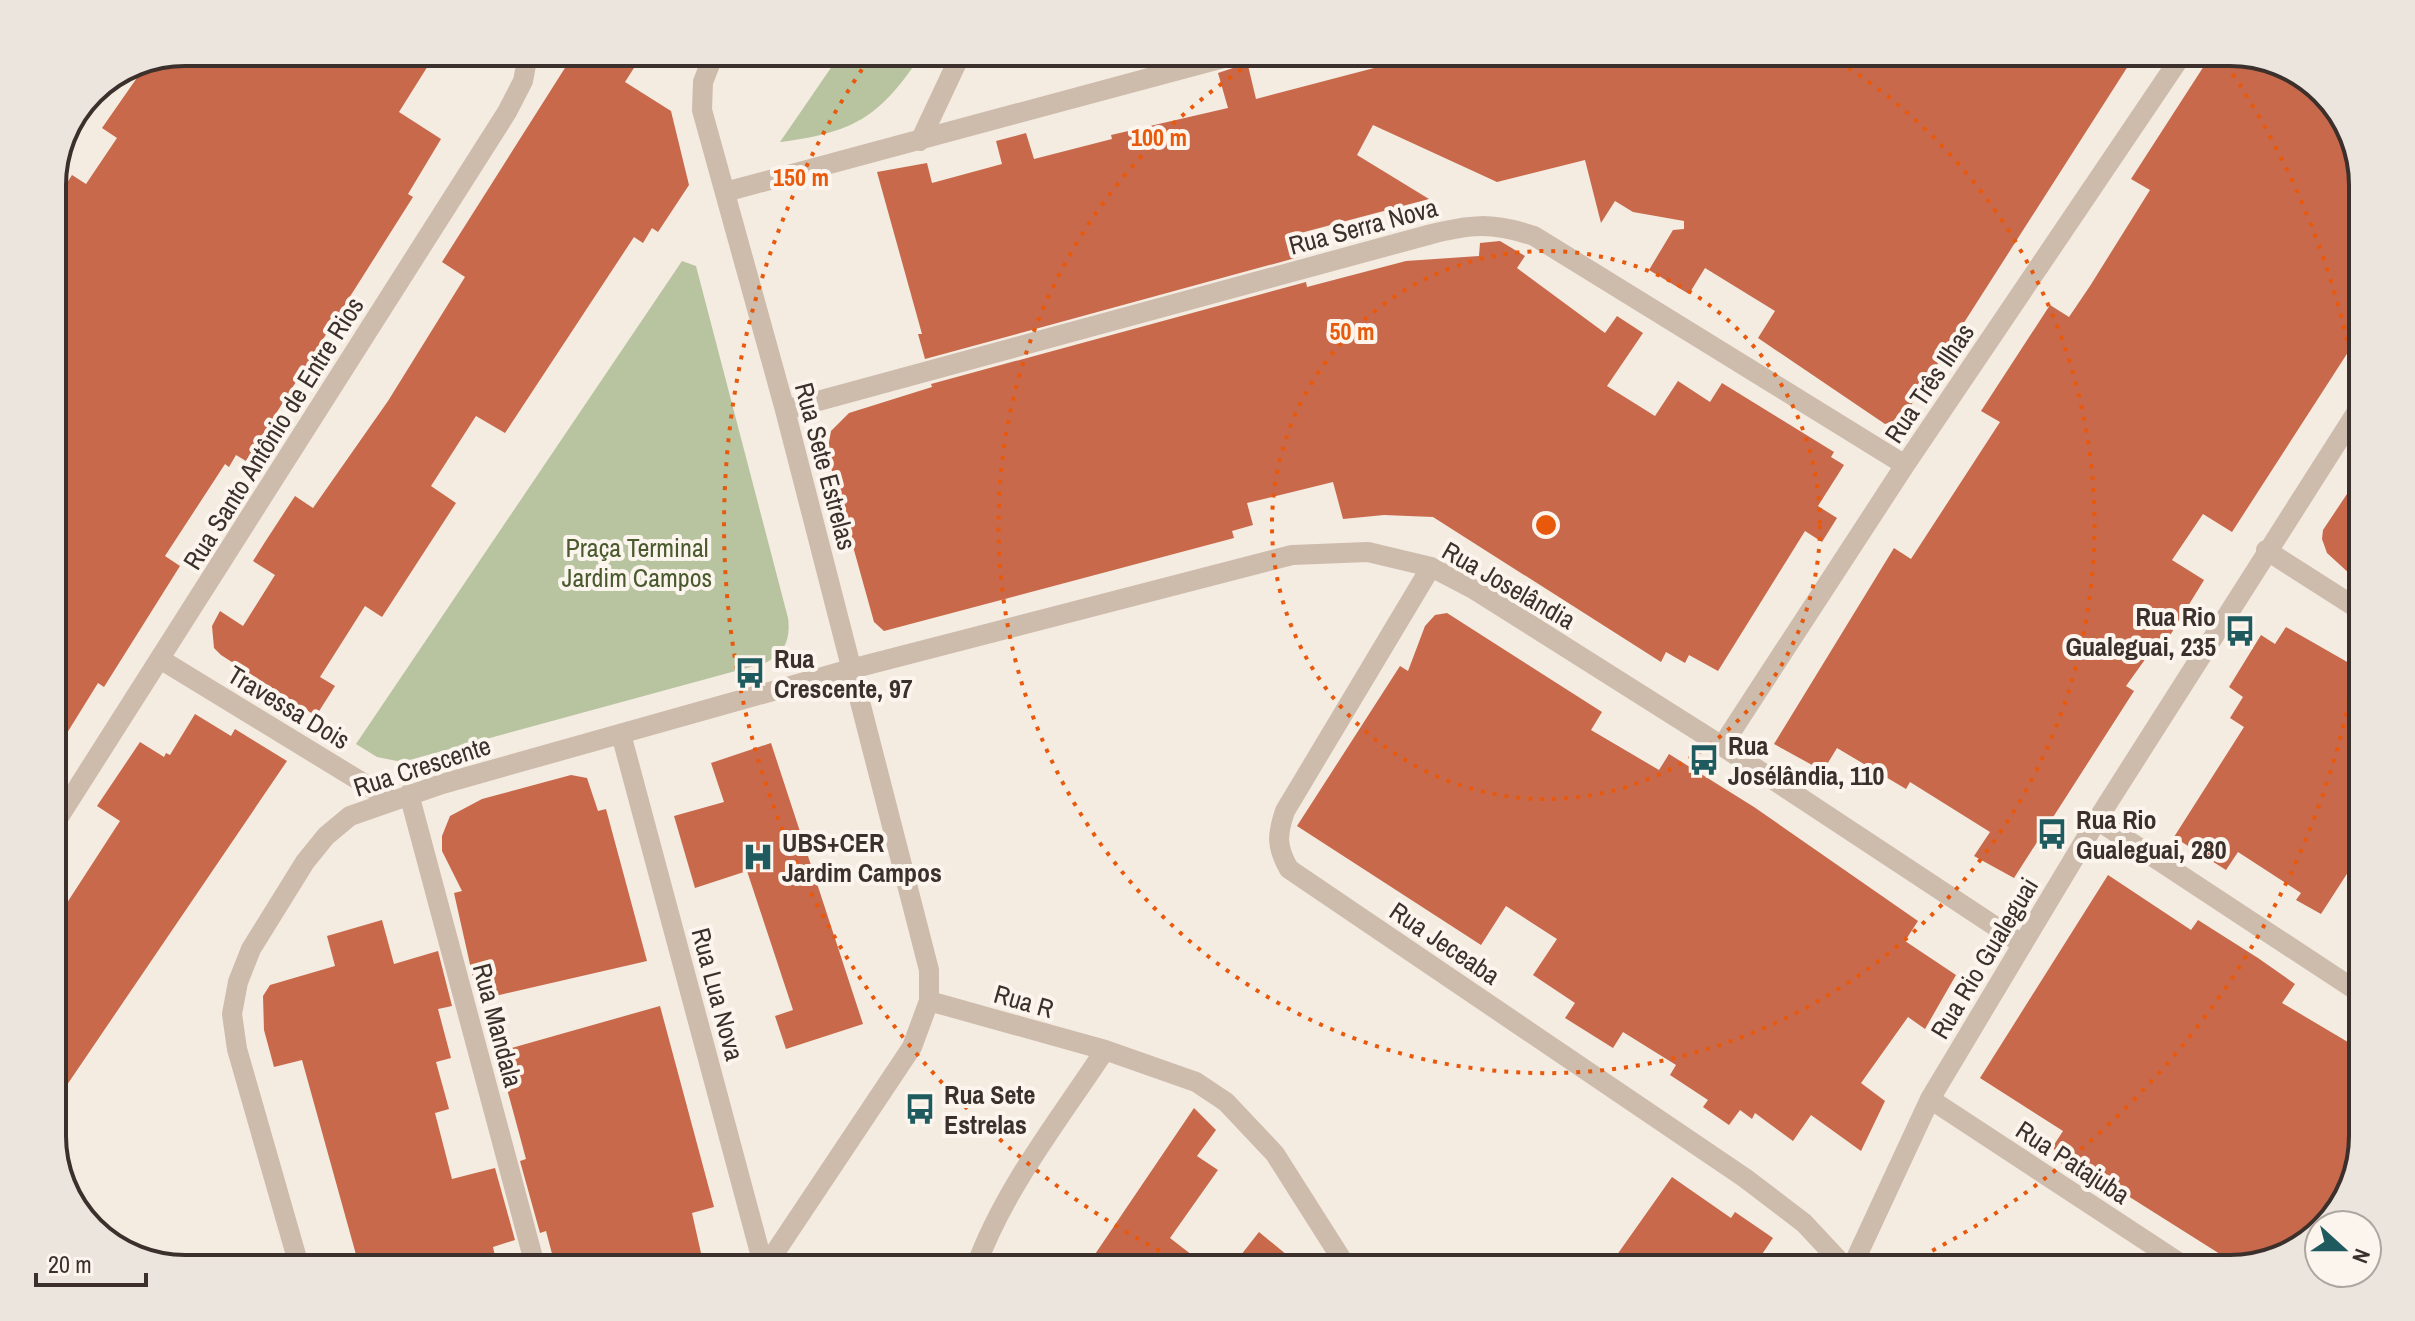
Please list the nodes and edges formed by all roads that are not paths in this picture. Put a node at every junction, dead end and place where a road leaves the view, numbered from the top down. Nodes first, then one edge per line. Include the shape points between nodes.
1 (526, 66) edge
2 (709, 66) edge
3 (955, 66) edge
4 (1194, 66) edge
5 (2175, 66) edge
6 (920, 141) junction
7 (725, 192) junction
8 (785, 410) junction
9 (2349, 423) edge
10 (1905, 465) junction
11 (2266, 550) junction
12 (1431, 567) junction
13 (2349, 603) edge
14 (160, 659) junction
15 (851, 669) junction
16 (621, 734) junction
17 (1722, 746) junction
18 (400, 797) junction
19 (66, 806) edge
20 (2097, 820) junction
21 (2022, 944) junction
22 (2349, 986) edge
23 (929, 1001) junction
24 (1105, 1050) junction
25 (1930, 1099) junction
26 (296, 1255) edge
27 (532, 1255) edge
28 (760, 1255) edge
29 (773, 1255) edge
30 (981, 1255) edge
31 (1339, 1255) edge
32 (1835, 1255) edge
33 (1856, 1255) edge
34 (2168, 1255) edge

1 - 14 street, Rua Santo Antônio de Entre Rios via 507,112
2 - 7 street, Rua Sete Estrelas via 702,110
3 - 6 street
4 - 6 street
5 - 10 street, Rua Três Ilhas
6 - 7 street
7 - 8 street, Rua Sete Estrelas
8 - 10 street, Rua Serra Nova via 1428,235 1468,225 1501,225 1534,236
8 - 15 street, Rua Sete Estrelas
9 - 11 street, Rua Rio Gualeguai
10 - 17 street, Rua Três Ilhas
11 - 13 street
11 - 20 street, Rua Rio Gualeguai
12 - 15 street, Rua Joselândia via 1368,552 1292,555
12 - 17 street, Rua Joselândia
12 - 32 street, Rua Jeceaba via 1285,811 1277,834 1289,869 1745,1178 1804,1223
14 - 18 street, Travessa Dois
14 - 19 street, Rua Santo Antônio de Entre Rios
15 - 16 street, Rua Crescente
15 - 23 street, Rua Sete Estrelas via 922,936
16 - 18 street, Rua Crescente
16 - 28 street, Rua Lua Nova
17 - 21 street, Rua Joselândia
18 - 26 street, Rua Crescente via 350,816 326,836 251,949 238,982 232,1014 237,1049
18 - 27 street, Rua Mandala
20 - 21 street, Rua Rio Gualeguai
20 - 22 street
21 - 25 street, Rua Rio Gualeguai
23 - 24 street, Rua R
23 - 29 street, Rua Sete Estrelas via 912,1047
24 - 30 street via 1017,1184
24 - 31 street, Rua R via 1196,1082 1226,1102 1275,1154
25 - 33 street, Rua Rio Gualeguai
25 - 34 street, Rua Patajuba

